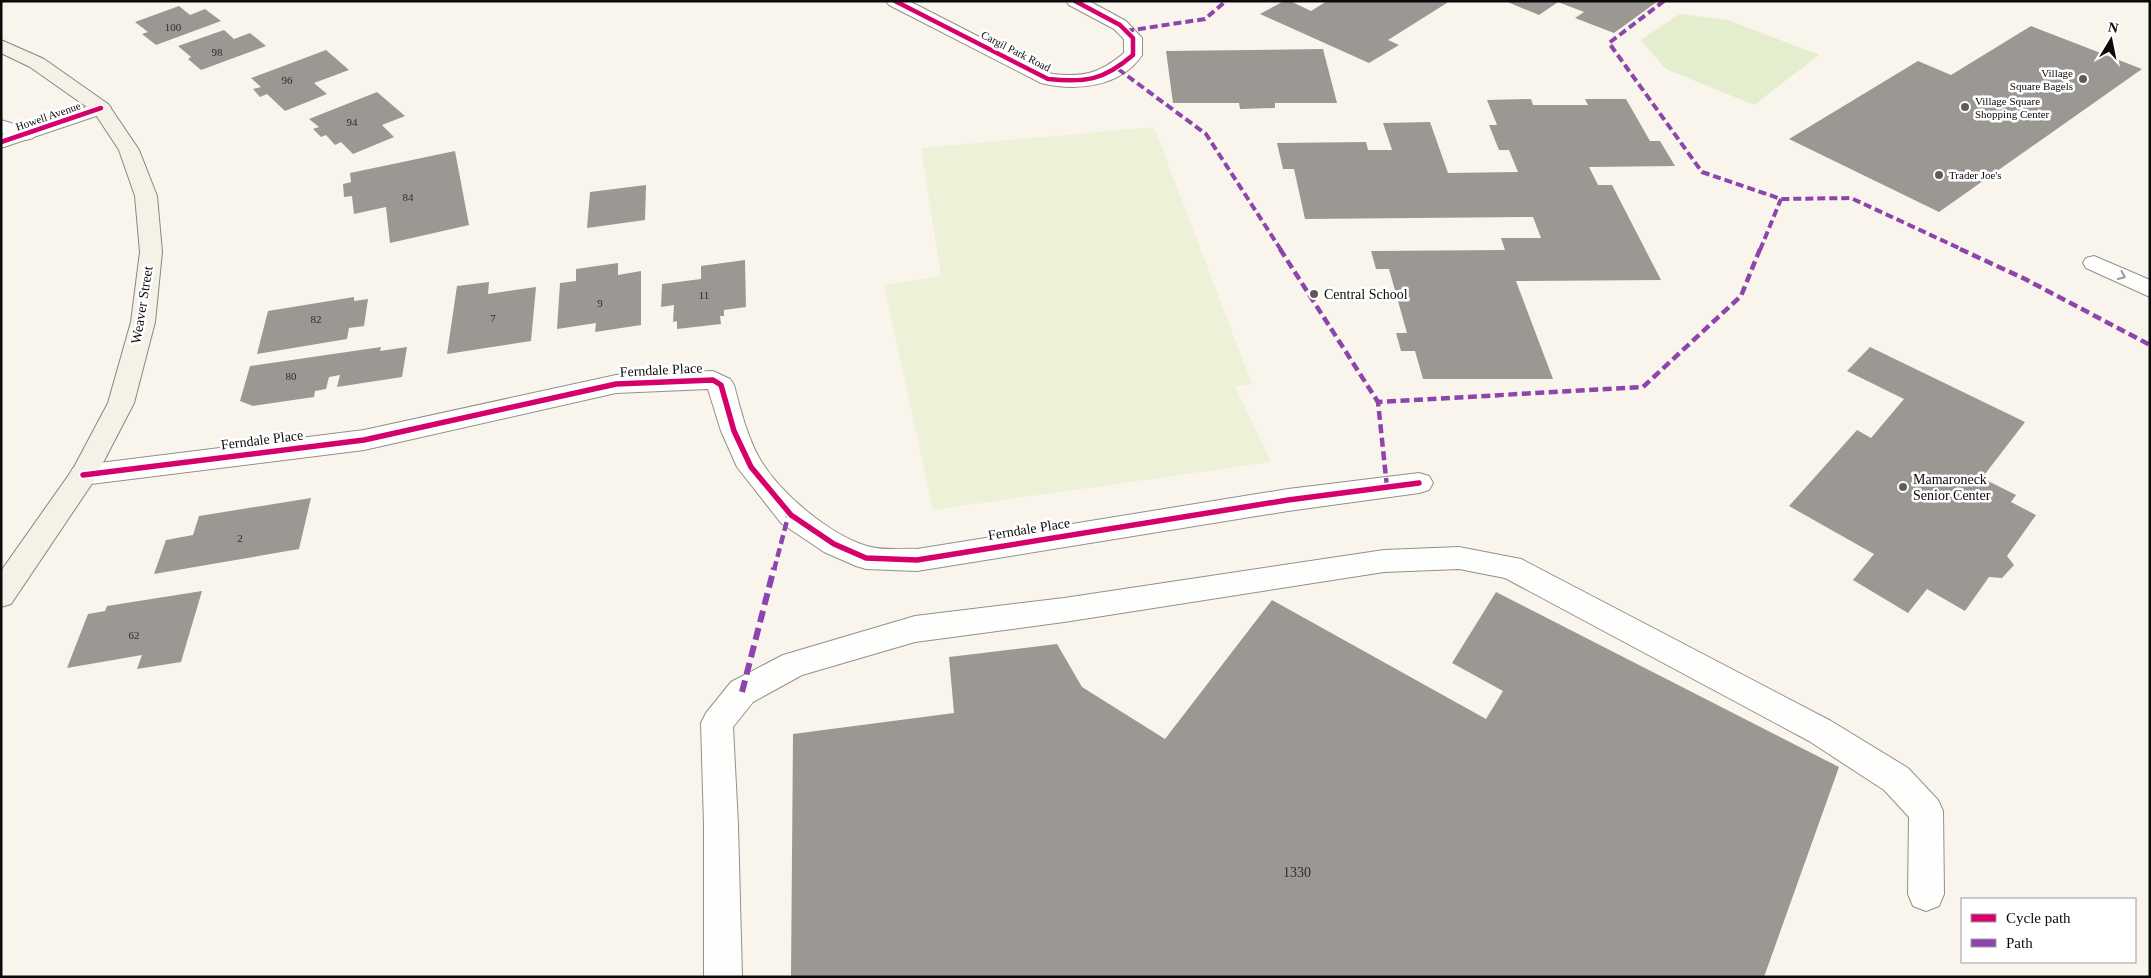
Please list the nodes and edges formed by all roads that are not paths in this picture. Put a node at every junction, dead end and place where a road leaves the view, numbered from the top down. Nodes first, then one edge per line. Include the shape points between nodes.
1 (895, 1) edge
2 (1075, 1) edge
3 (1, 46) edge
4 (101, 108) junction
5 (1, 126) edge
6 (26, 134) junction
7 (1, 142) edge
8 (2094, 263) dead end
9 (2150, 289) edge
10 (83, 475) junction
11 (1419, 483) dead end
12 (1, 595) edge
13 (1926, 894) dead end
14 (723, 977) edge

1 - 2 street, Cargil Park Road via 1048,79 1094,81 1118,69 1133,55 1133,38 1120,25
3 - 4 main road, Weaver Street via 37,63
4 - 6 street, Howell Avenue
4 - 10 main road, Weaver Street via 129,150 146,196 151,252 143,322 121,403
5 - 6 street
6 - 7 street, Howell Avenue
8 -> 9 street
10 - 11 street, Ferndale Place via 364,440 616,384 712,380 721,385 734,431 751,467 789,513 834,544 866,558 917,560 1288,500
10 - 12 main road, Weaver Street
13 - 14 street via 1926,811 1896,779 1820,731 1511,567 1459,558 1384,561 916,629 794,664 742,692 717,723 722,825

